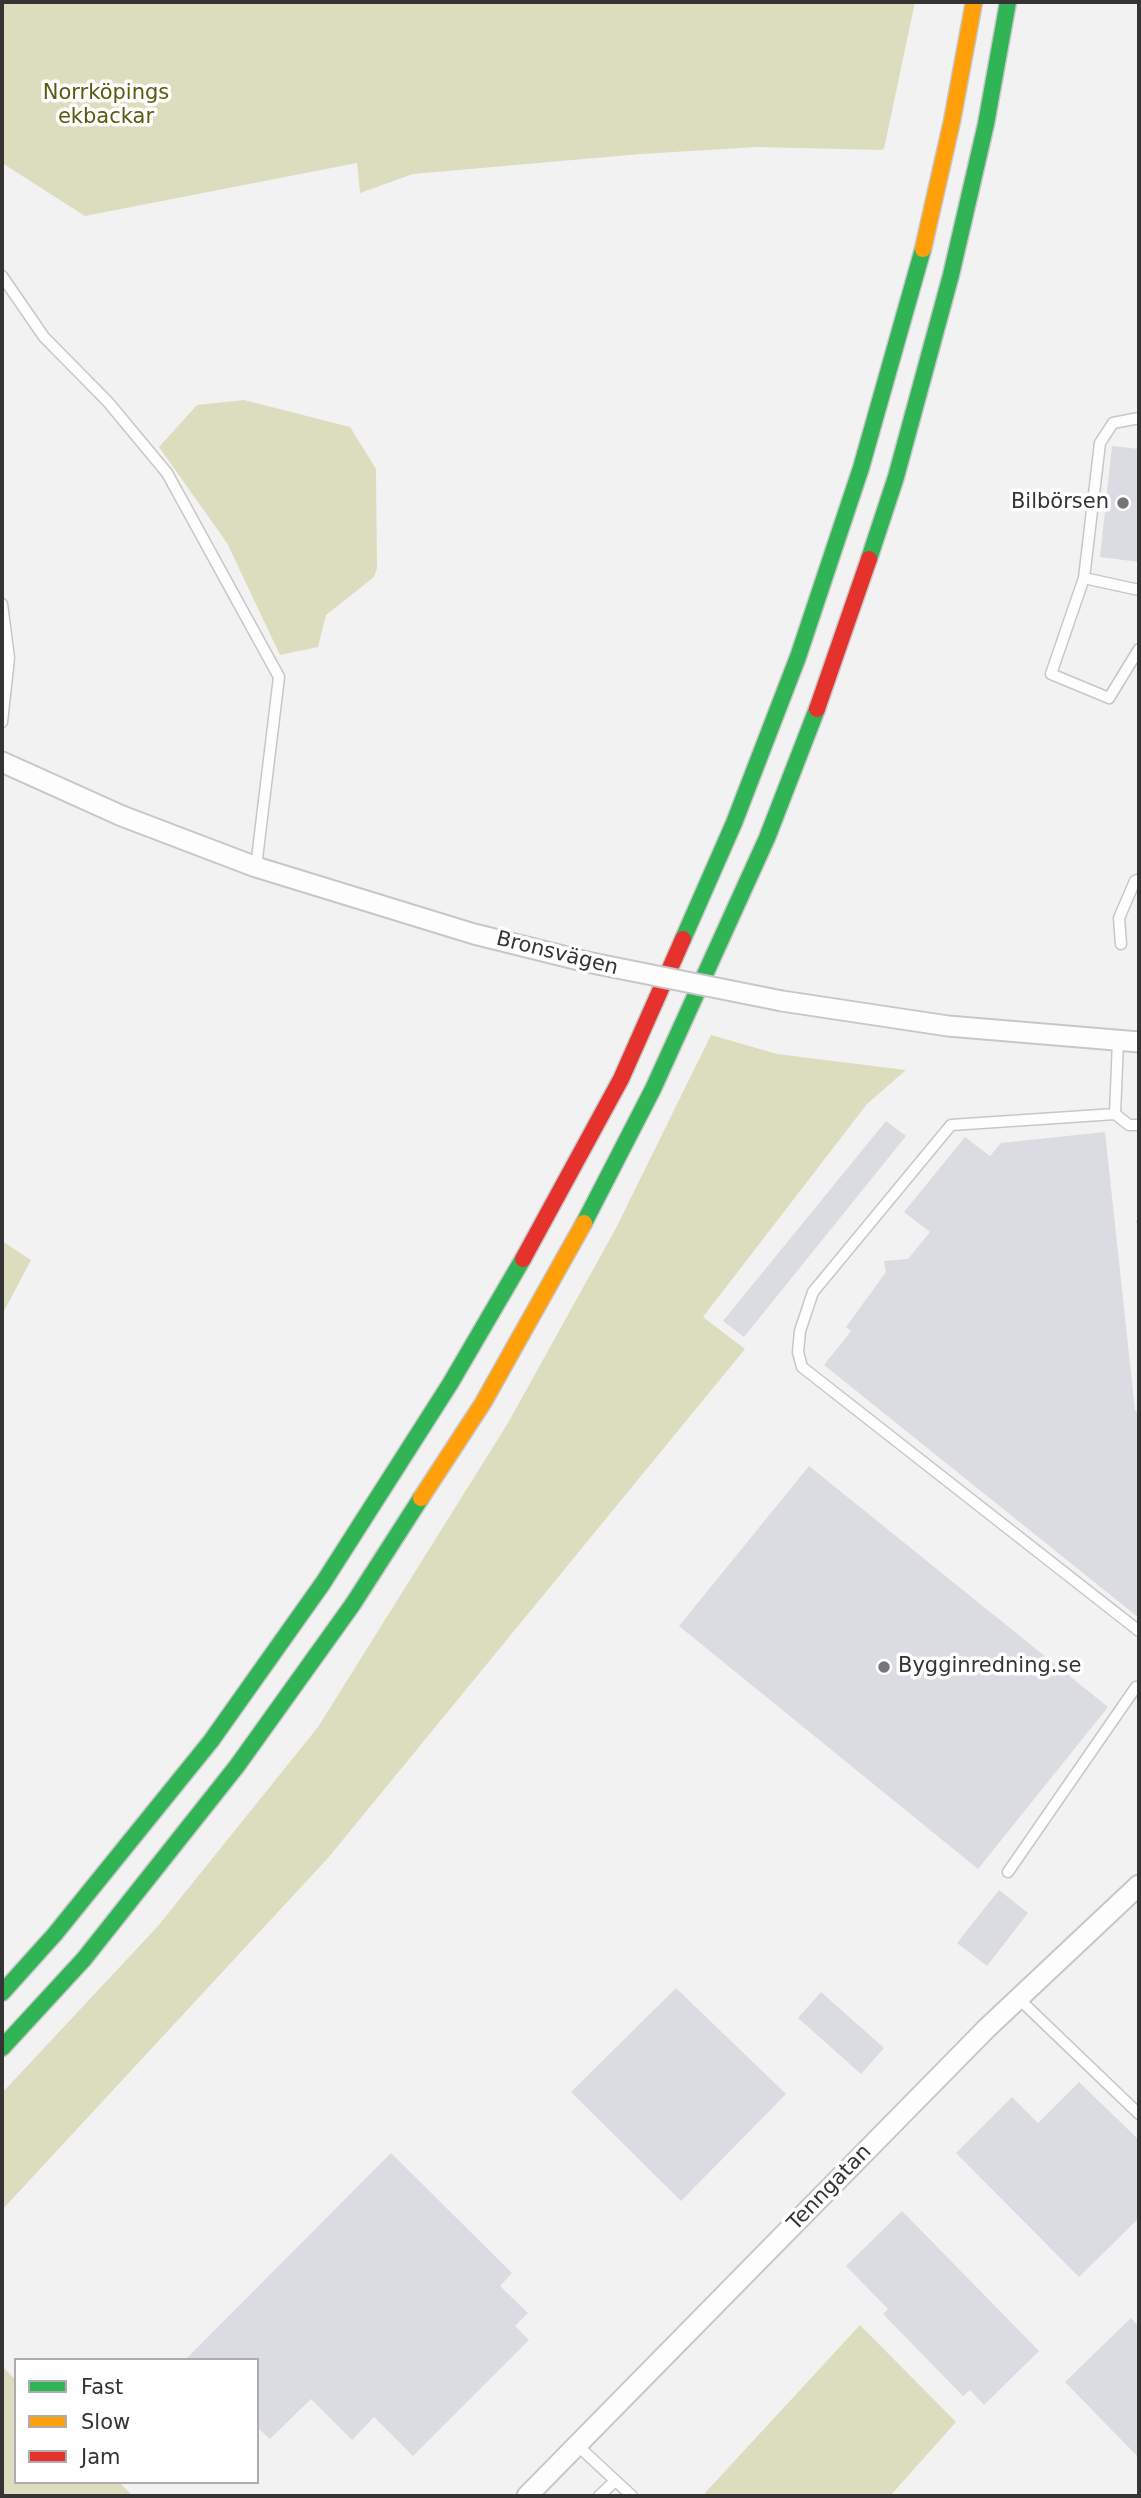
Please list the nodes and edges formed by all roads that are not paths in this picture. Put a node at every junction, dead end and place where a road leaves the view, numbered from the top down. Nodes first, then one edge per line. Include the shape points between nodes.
1 (974, 2) edge
2 (1008, 2) edge
3 (1021, 26) dead end
4 (986, 124) junction
5 (2, 276) edge
6 (1139, 418) edge
7 (1084, 578) junction
8 (1139, 590) edge
9 (2, 604) edge
10 (1139, 649) edge
11 (2, 722) edge
12 (2, 762) edge
13 (256, 867) junction
14 (1139, 878) edge
15 (1121, 944) dead end
16 (1118, 1041) junction
17 (1139, 1042) edge
18 (1115, 1114) junction
19 (1139, 1125) edge
20 (1139, 1631) edge
21 (1139, 1690) edge
22 (1008, 1872) dead end
23 (1139, 1885) edge
24 (2, 1993) edge
25 (1017, 1998) junction
26 (2, 2048) edge
27 (1139, 2114) edge
28 (578, 2445) junction
29 (615, 2480) junction
30 (527, 2496) edge
31 (599, 2496) edge
32 (632, 2496) edge

1 - 24 highway via 918,270 861,468 798,657 734,823 621,1079 450,1384 323,1583 211,1741
2 - 4 highway
3 - 4 highway
4 - 26 highway via 951,275 899,463 832,670 766,838 640,1113 566,1258 483,1403 353,1604 203,1809 84,1959
5 - 13 lane via 44,337 108,402 167,472 279,677
6 - 7 lane via 1113,423 1100,443
7 - 8 lane
7 - 10 lane via 1051,674 1110,698
9 - 11 lane via 9,658
12 - 13 street, Bronsvägen via 122,816
13 - 16 street, Bronsvägen, bridge via 474,934 587,962 782,1001 948,1026
14 - 15 lane via 1119,918
16 - 17 street, Bronsvägen
16 - 18 lane
18 - 19 lane via 1129,1125
18 - 20 lane via 951,1125 813,1292 798,1352 802,1367
21 - 22 lane via 1136,1687
23 - 25 street, Tenngatan
25 - 27 lane
25 - 28 street, Tenngatan
28 - 29 lane
28 - 30 street, Tenngatan
29 - 31 lane
29 - 32 lane

